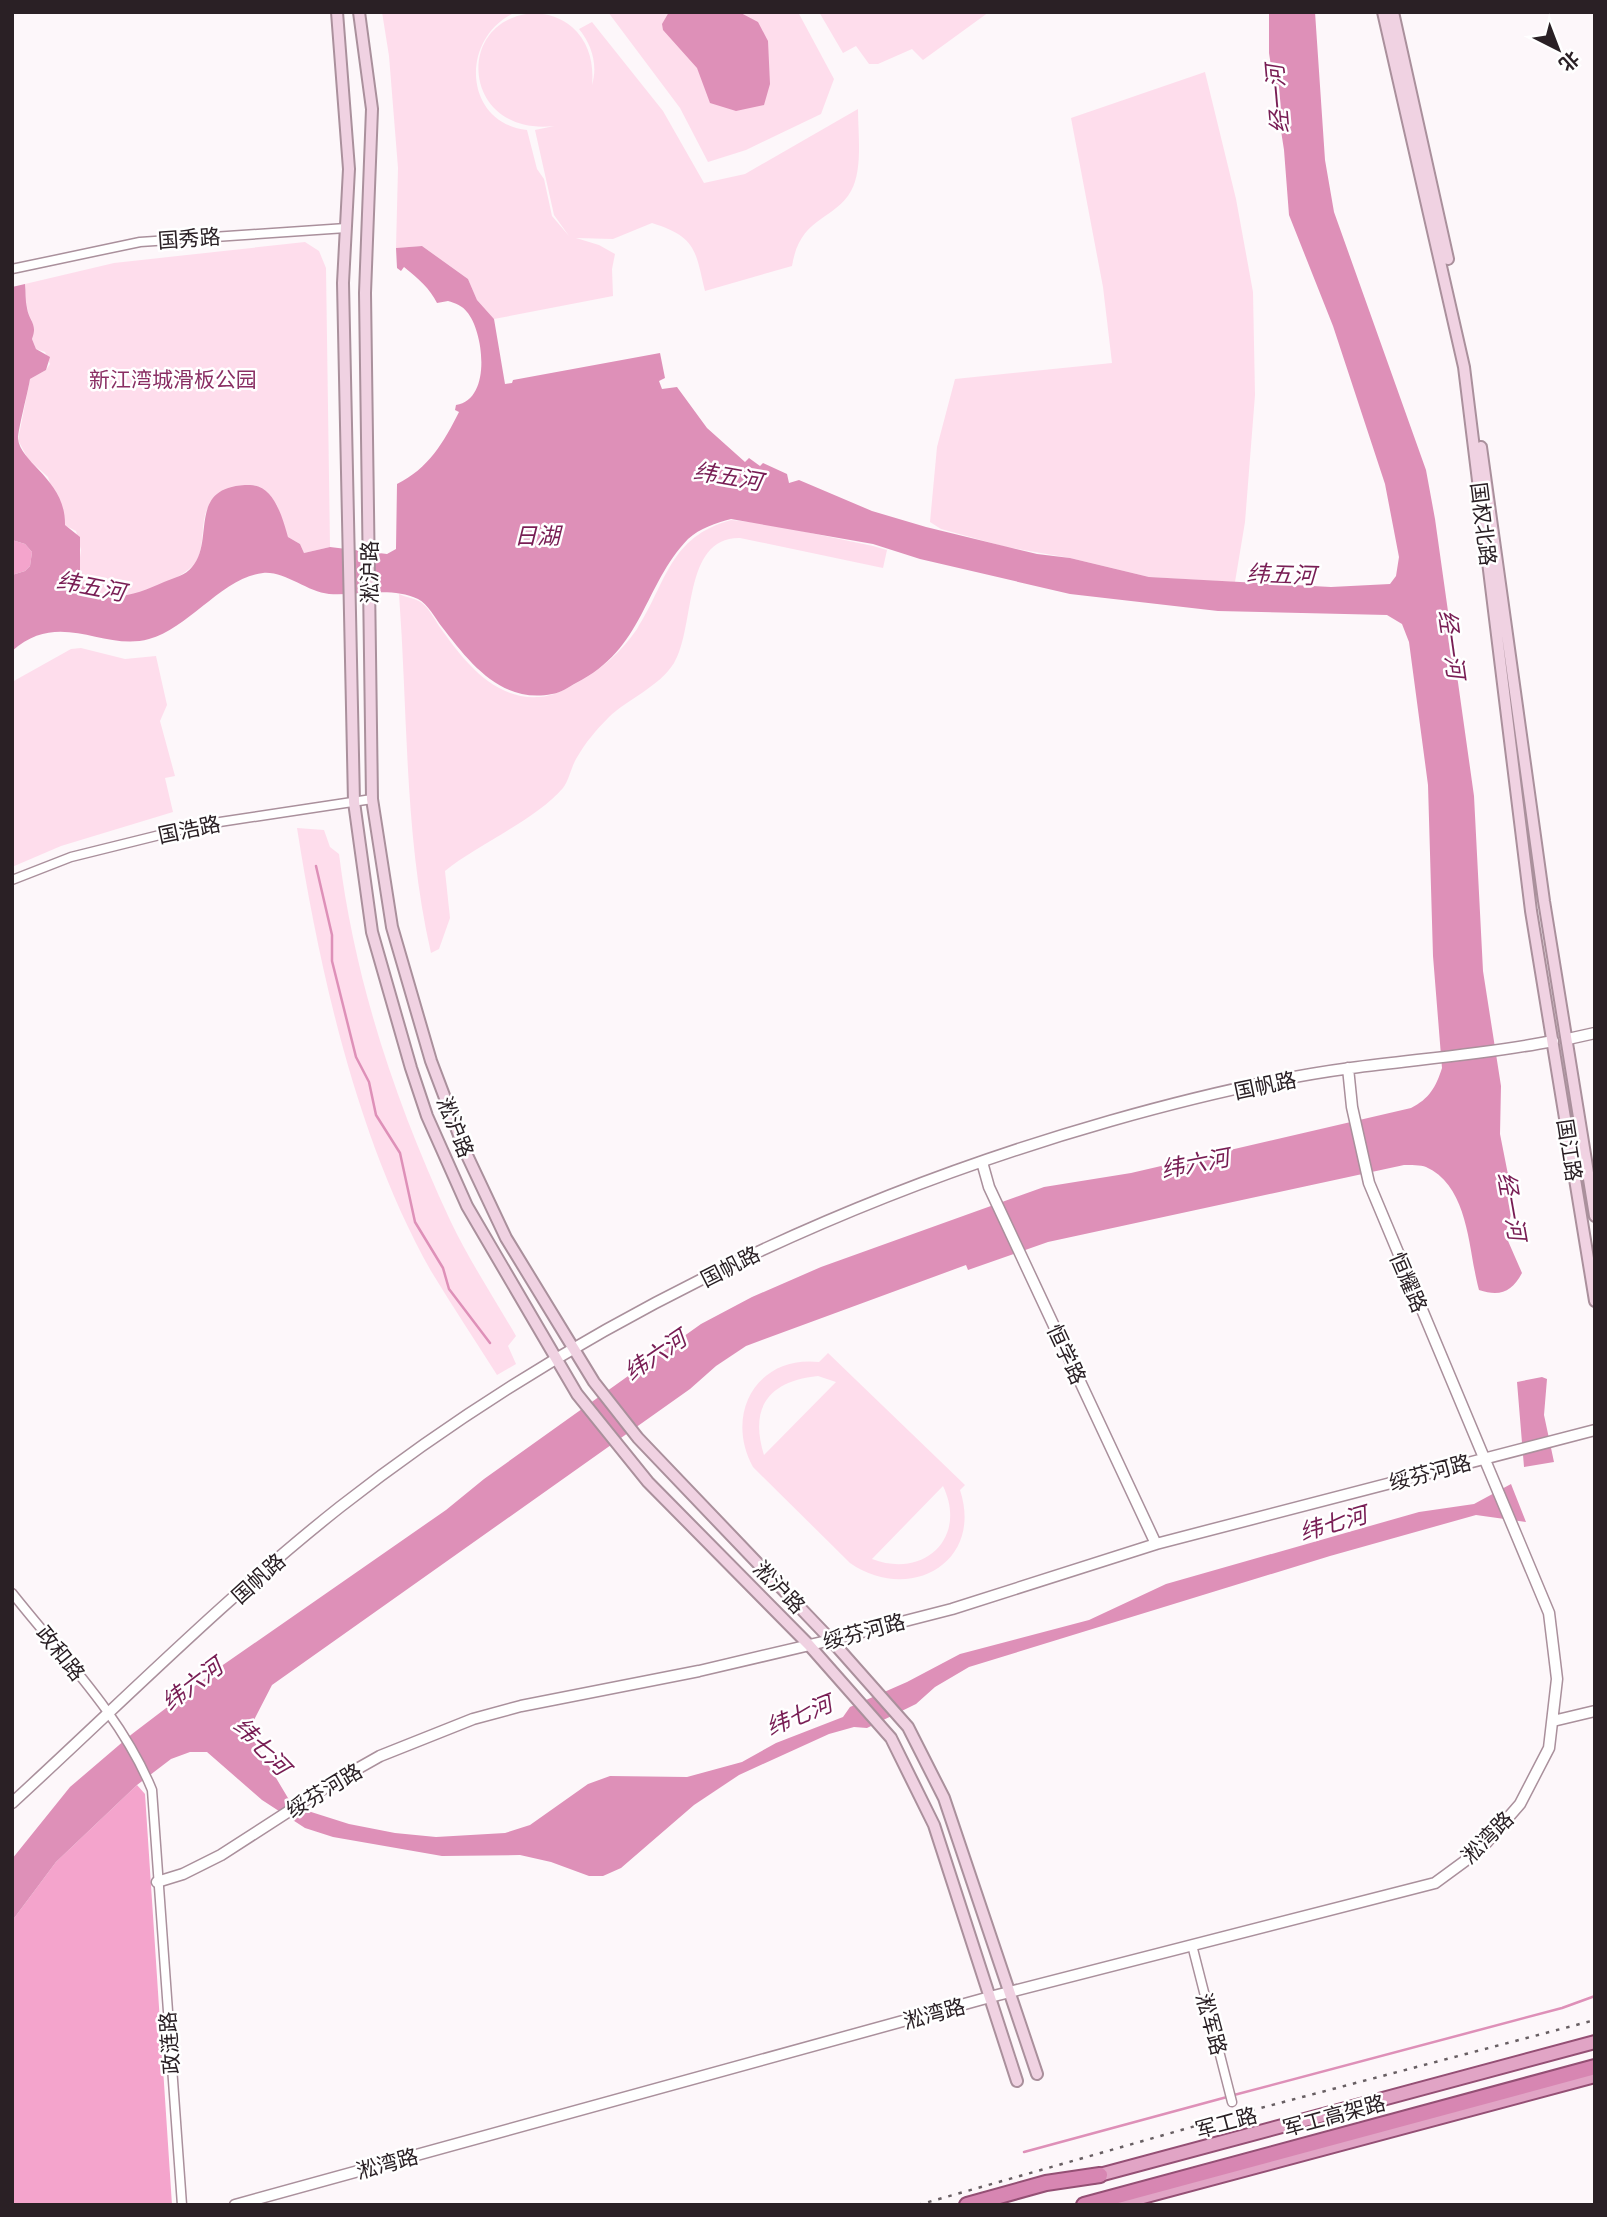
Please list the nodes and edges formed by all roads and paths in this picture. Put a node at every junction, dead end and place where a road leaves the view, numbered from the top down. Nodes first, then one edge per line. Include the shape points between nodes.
1 (337, 12) edge
2 (359, 12) edge
3 (1383, 12) edge
4 (1393, 12) edge
5 (346, 228) junction
6 (368, 228) junction
7 (12, 269) edge
8 (372, 799) junction
9 (354, 802) junction
10 (12, 880) edge
11 (1595, 1033) edge
12 (1568, 1039) junction
13 (1553, 1041) junction
14 (1348, 1068) junction
15 (982, 1162) junction
16 (1595, 1216) edge
17 (1595, 1301) edge
18 (574, 1346) junction
19 (558, 1357) junction
20 (1595, 1430) edge
21 (1482, 1458) junction
22 (1156, 1544) junction
23 (12, 1593) edge
24 (831, 1640) junction
25 (809, 1646) junction
26 (1595, 1711) edge
27 (109, 1714) junction
28 (1553, 1721) junction
29 (152, 1790) joint
30 (12, 1803) edge
31 (157, 1882) junction
32 (1192, 1945) junction
33 (1010, 1994) junction
34 (990, 1997) junction
35 (1595, 2042) edge
36 (1595, 2067) edge
37 (1037, 2074) dead end
38 (1595, 2076) edge
39 (1017, 2081) dead end
40 (1232, 2102) dead end
41 (1100, 2175) junction
42 (182, 2205) edge
43 (235, 2205) edge
44 (967, 2205) edge
45 (989, 2205) edge
46 (1084, 2205) edge
47 (1113, 2205) edge

1 - 5 main road, 淞沪路 via 349,169
2 - 6 main road, 淞沪路 via 372,110
3 - 13 main road, 国权北路 via 1464,366 1531,911
4 - 12 main road, 国权北路 via 1470,362 1544,901
5 - 6 main road, 国秀路
5 - 7 street, 国秀路 via 152,240
5 - 9 main road, 淞沪路 via 343,283
6 - 8 main road, 淞沪路
8 - 9 street, 国浩路
8 - 18 main road, 淞沪路 via 392,927 446,1106 506,1238
9 - 10 street, 国浩路 via 200,825 71,857
9 - 19 main road, 淞沪路 via 372,932 427,1116 467,1206
11 - 12 street, 国帆路
12 - 13 street, 国帆路
12 - 16 main road, 国江路
13 - 14 street, 国帆路
13 - 17 main road, 国江路
14 - 15 street, 国帆路 via 1112,1120
14 - 21 street, 恒耀路 via 1368,1184
15 - 18 street, 国帆路 via 785,1237
15 - 22 street, 恒学路 via 994,1198
18 - 19 street, 国帆路
18 - 24 main road, 淞沪路 via 594,1382 638,1438
19 - 25 main road, 淞沪路 via 577,1394 648,1482
19 - 27 street, 国帆路 via 415,1451 338,1509
20 - 21 street, 绥芬河路
21 - 22 street, 绥芬河路
21 - 28 street, 恒耀路 via 1549,1614 1557,1679
22 - 24 street, 绥芬河路 via 952,1609
23 - 27 street, 政和路
24 - 25 street, 绥芬河路
24 - 33 main road, 淞沪路 via 908,1727 944,1798
25 - 31 street, 绥芬河路 via 473,1719 380,1756 221,1855
25 - 34 main road, 淞沪路 via 891,1738 934,1825
26 - 28 street
27 - 29 street, 政和路 via 140,1761
27 - 30 street, 国帆路
28 - 32 street, 淞湾路 via 1549,1748 1520,1804 1480,1850 1435,1883
29 - 31 street, 政涟路
31 - 42 street, 政涟路
32 - 33 street, 淞湾路
32 - 40 street, 淞军路
33 - 34 street, 淞湾路
33 - 37 main road, 淞沪路
34 - 39 main road, 淞沪路
34 - 43 street, 淞湾路
35 - 41 main road, 军工路
36 - 46 highway, 军工高架路
38 - 47 main road
41 - 44 highway via 1046,2183
41 - 45 main road, 军工路

